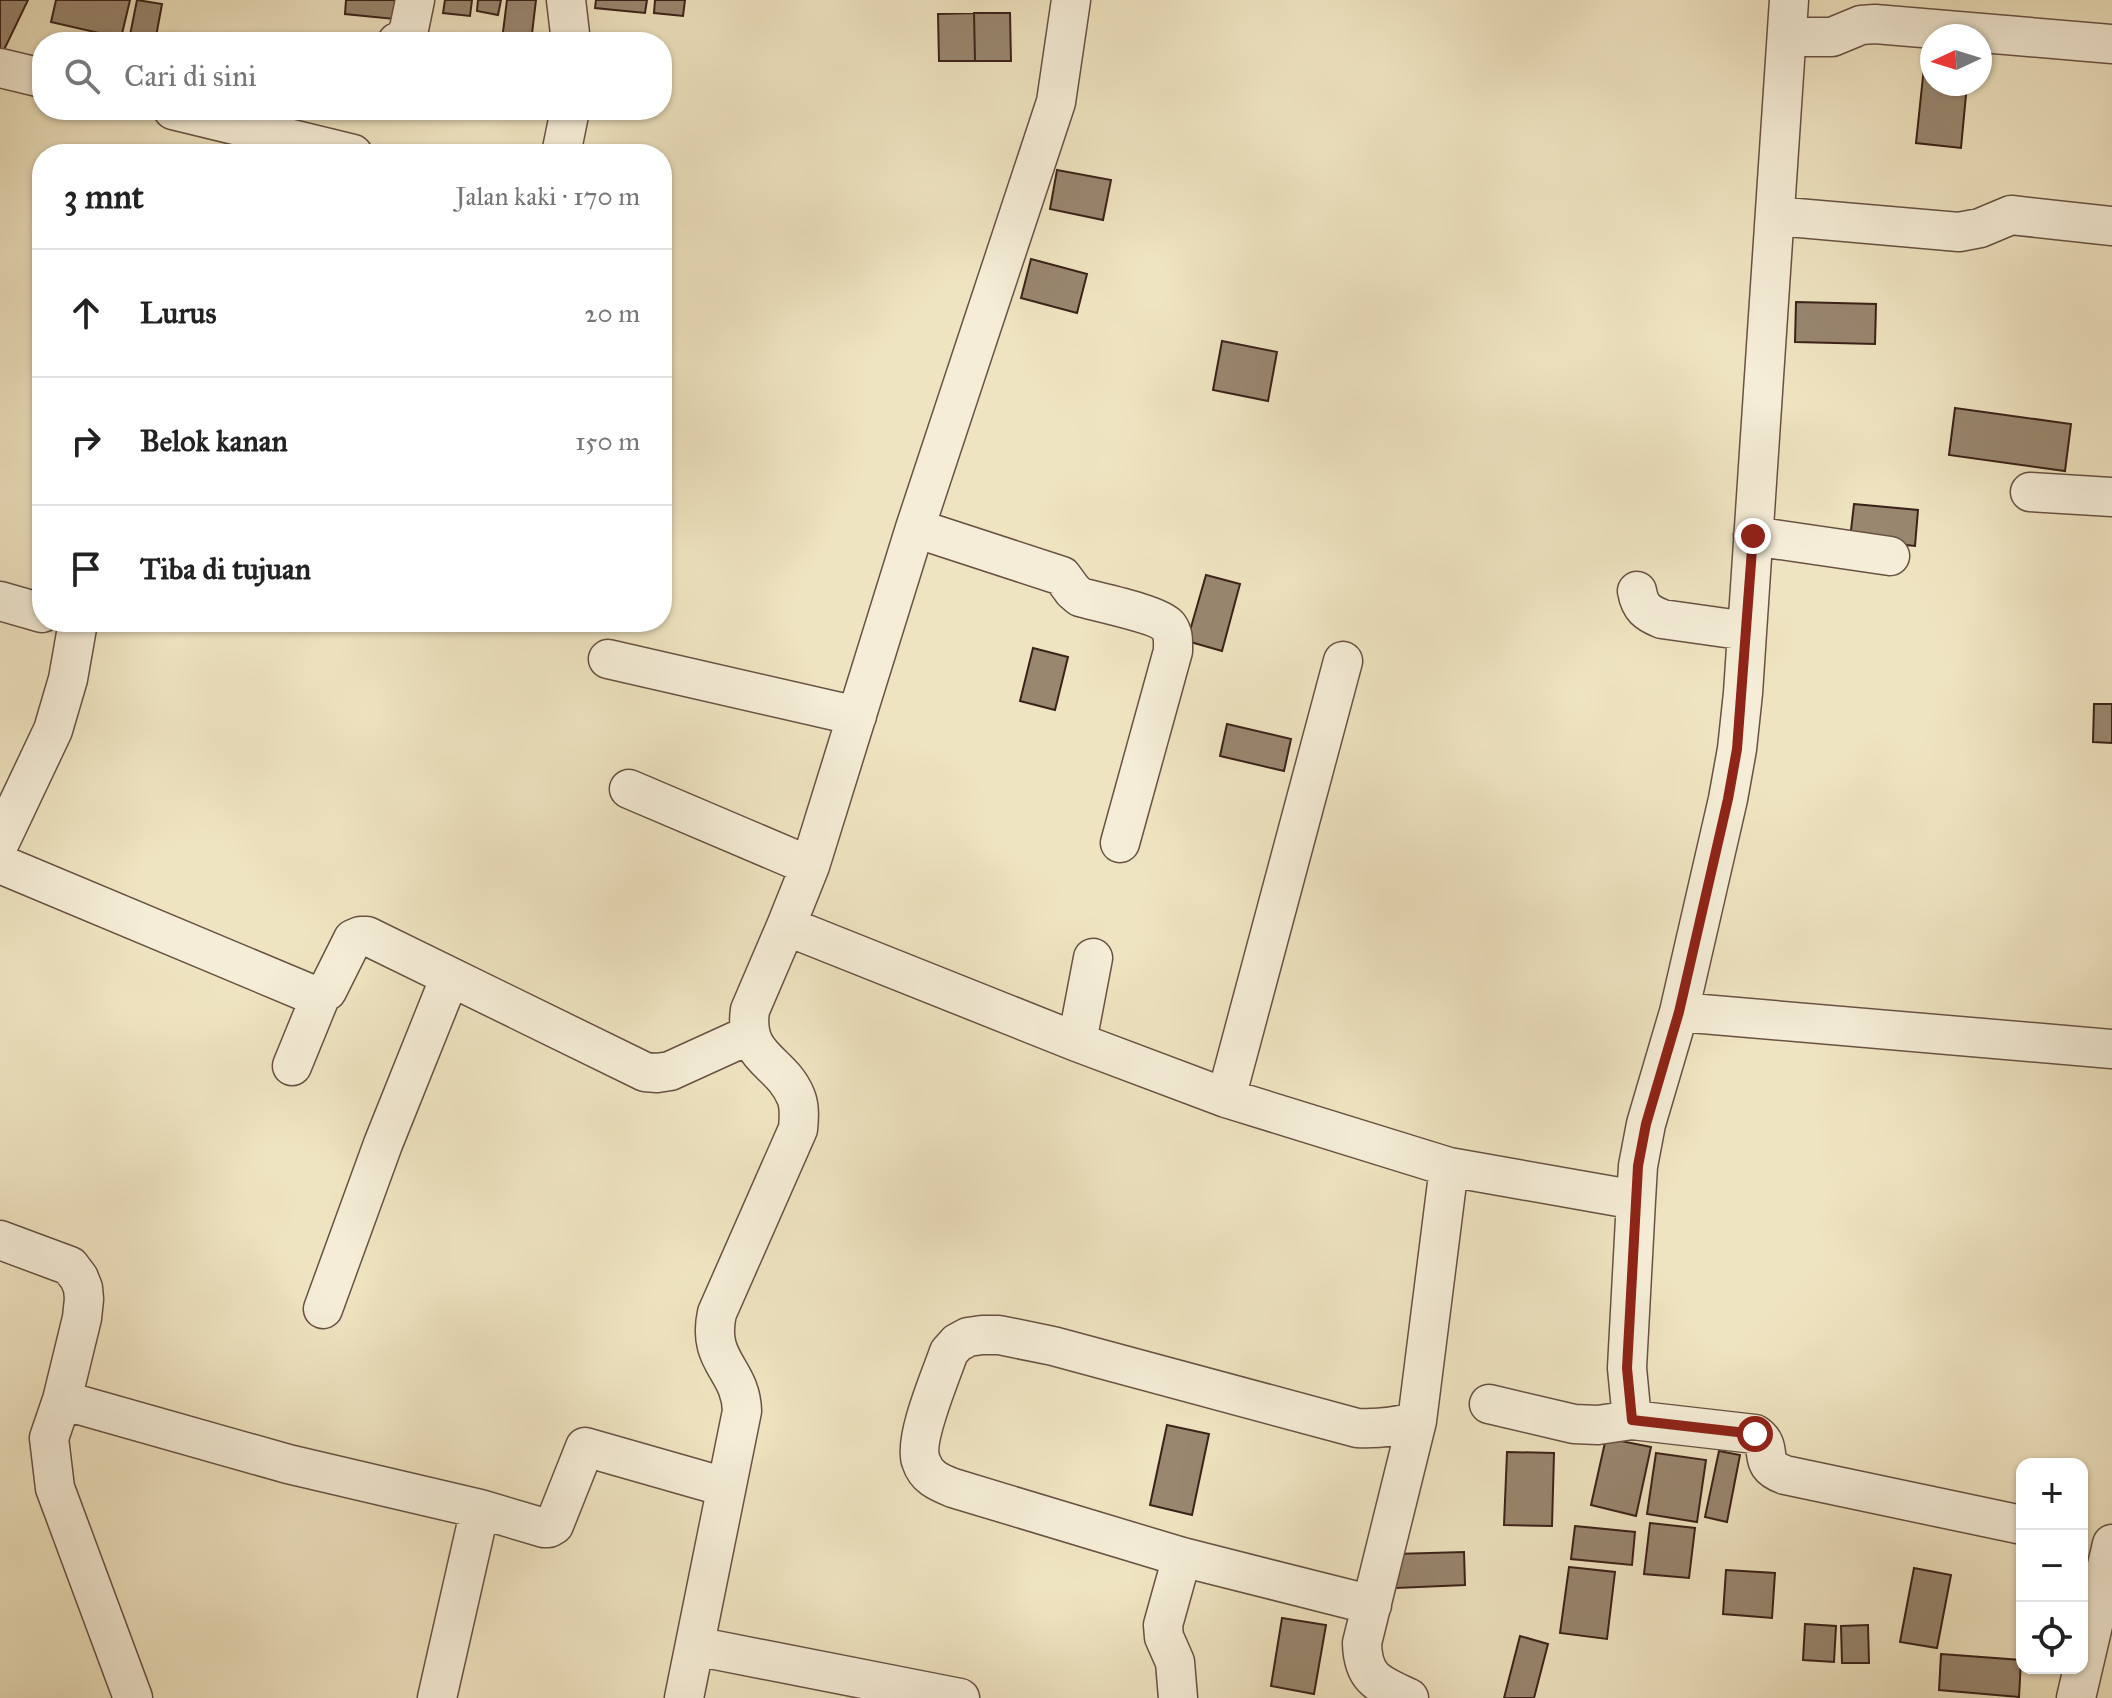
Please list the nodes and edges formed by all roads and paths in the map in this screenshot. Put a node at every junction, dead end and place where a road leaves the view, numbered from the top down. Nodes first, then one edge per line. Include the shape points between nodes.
1 (415, 0) edge
2 (566, 0) edge
3 (1071, 0) edge
4 (1788, 18) edge
5 (407, 32) edge
6 (570, 32) edge
7 (2112, 44) edge
8 (0, 68) edge
9 (32, 76) edge
10 (257, 120) edge
11 (568, 120) edge
12 (291, 124) edge
13 (332, 144) edge
14 (563, 144) edge
15 (1775, 216) junction
16 (2112, 226) edge
17 (2030, 492) dead end
18 (2112, 497) edge
19 (915, 528) junction
20 (1753, 536) junction
21 (1890, 556) dead end
22 (1637, 591) dead end
23 (0, 601) edge
24 (32, 610) edge
25 (1747, 631) junction
26 (76, 632) edge
27 (608, 659) dead end
28 (1343, 661) dead end
29 (857, 716) junction
30 (629, 789) dead end
31 (0, 842) edge
32 (1120, 843) dead end
33 (0, 864) edge
34 (810, 866) junction
35 (786, 926) junction
36 (1093, 958) dead end
37 (450, 977) junction
38 (321, 995) junction
39 (1679, 1012) junction
40 (749, 1035) junction
41 (1077, 1042) junction
42 (2112, 1049) edge
43 (292, 1066) dead end
44 (1226, 1098) junction
45 (1449, 1167) junction
46 (1636, 1200) junction
47 (0, 1240) edge
48 (323, 1309) dead end
49 (62, 1400) junction
50 (1489, 1404) dead end
51 (1632, 1420) junction
52 (1417, 1421) junction
53 (725, 1487) junction
54 (480, 1509) junction
55 (2016, 1524) edge
56 (2088, 1539) edge
57 (2112, 1544) edge
58 (1182, 1557) junction
59 (1372, 1605) junction
60 (695, 1646) junction
61 (2085, 1697) edge
62 (133, 1698) edge
63 (437, 1698) edge
64 (684, 1698) edge
65 (960, 1698) edge
66 (1178, 1698) edge
67 (1409, 1698) edge

1 - 5 street
2 - 6 street
3 - 19 street via 1056,102
4 - 7 street via 1832,37 1875,24
4 - 15 street
8 - 9 street
10 - 12 street
11 - 14 street
12 - 13 street
15 - 16 street via 1959,232 2011,215
15 - 20 street
17 - 18 street
19 - 29 street
19 - 32 street via 1062,576 1080,597 1166,623 1173,651
20 - 21 street
20 - 25 street
22 - 25 street via 1643,609 1662,619
23 - 24 street
25 - 39 street via 1737,749
26 - 31 street via 53,730
27 - 29 street
28 - 44 street
29 - 34 street
30 - 34 street
33 - 38 street
34 - 35 street
35 - 40 street via 750,1010
35 - 41 street
36 - 41 street
37 - 38 street via 360,936 353,939
37 - 40 street via 645,1072 670,1071
37 - 48 street
38 - 43 street
39 - 42 street
39 - 46 street via 1646,1124
40 - 53 street via 788,1084 799,1113 798,1129 713,1329 742,1411
41 - 44 street
44 - 45 street
45 - 46 street
45 - 52 street
46 - 51 street via 1627,1368
47 - 49 street via 70,1266 83,1288 82,1318
49 - 54 street via 288,1464
49 - 62 street via 49,1438 55,1488
50 - 51 street via 1574,1424
51 - 55 street via 1755,1434 1764,1443 1768,1465 1785,1475
52 - 58 street via 1357,1428 1053,1346 999,1335 957,1343 949,1352 920,1439 919,1457 935,1481
52 - 59 street
53 - 54 street via 585,1447 549,1528
53 - 60 street
54 - 63 street
56 - 57 street
57 - 61 street
58 - 59 street
58 - 66 street via 1163,1625 1175,1662
59 - 67 street via 1362,1643 1367,1672
60 - 64 street
60 - 65 street

